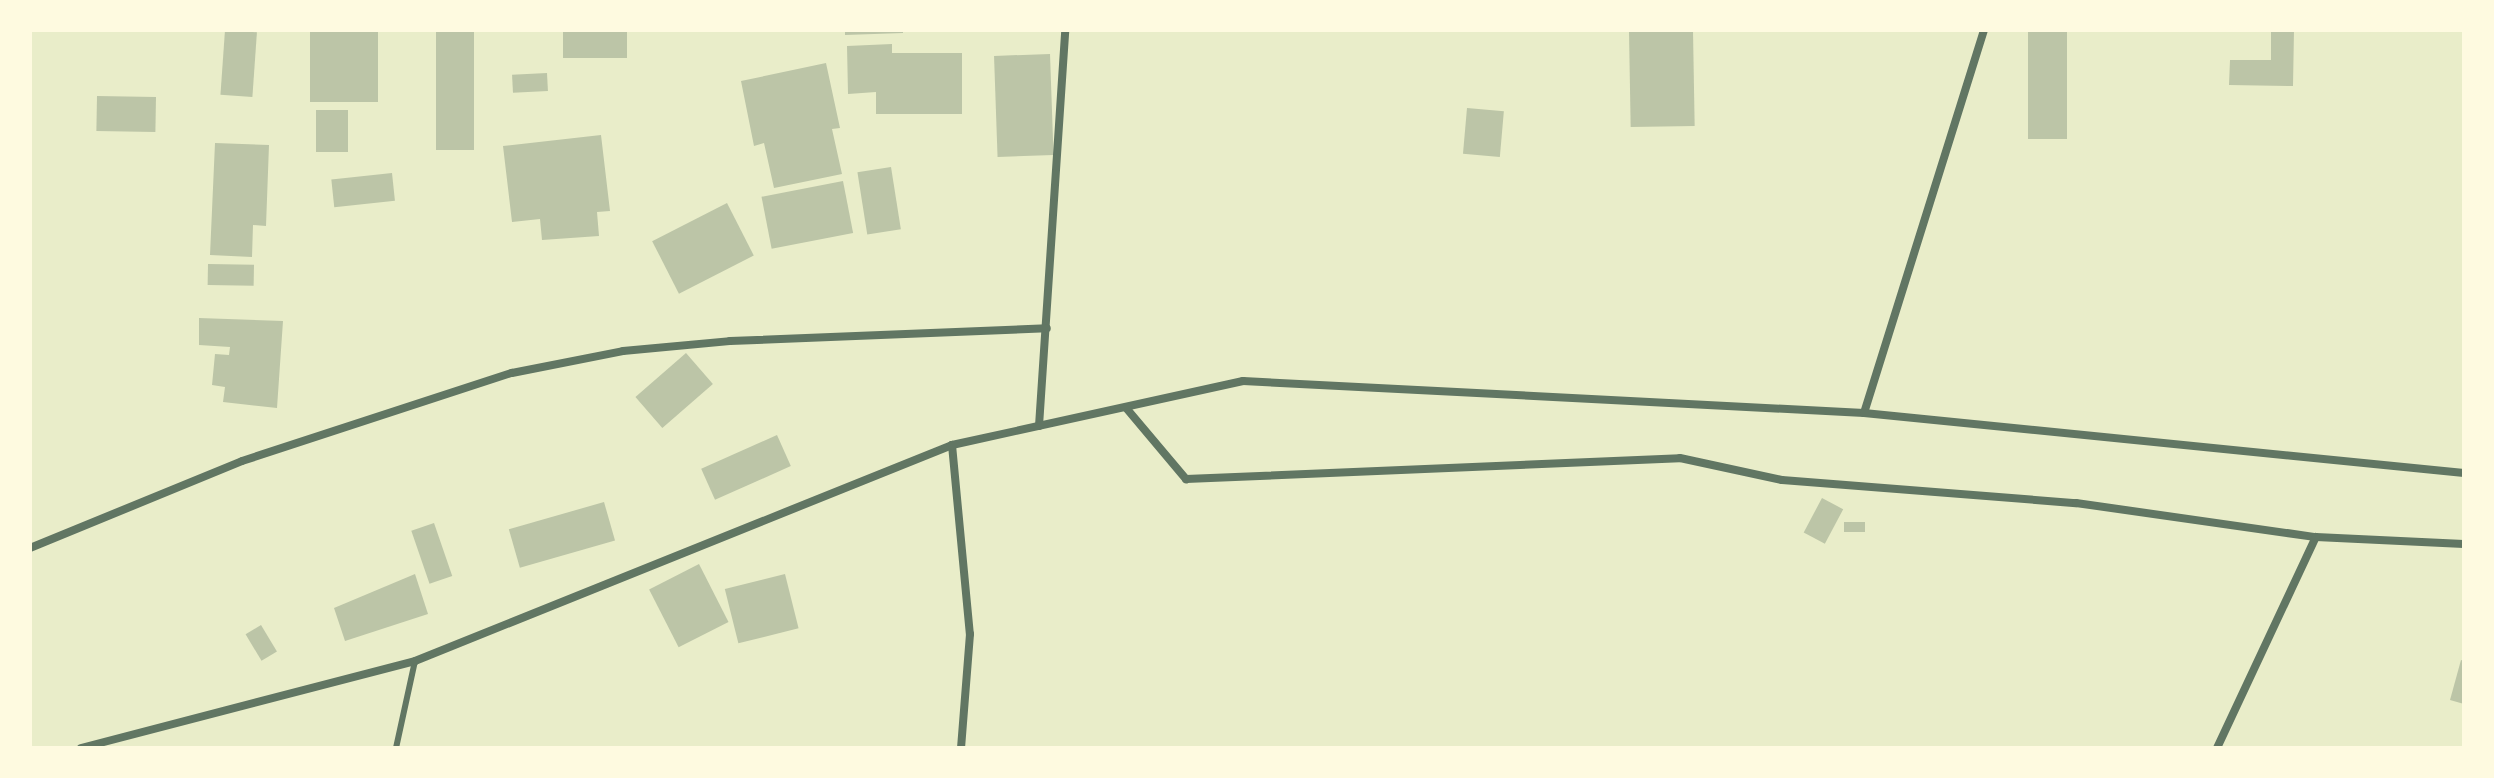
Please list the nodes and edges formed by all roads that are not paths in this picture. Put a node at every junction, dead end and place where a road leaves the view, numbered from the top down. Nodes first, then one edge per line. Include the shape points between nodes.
1 (1065, 30) edge
2 (1984, 30) edge
3 (1047, 328) junction
4 (1127, 409) junction
5 (1864, 413) junction
6 (1039, 426) junction
7 (952, 445) junction
8 (2464, 473) edge
9 (2316, 537) junction
10 (2464, 544) edge
11 (30, 548) edge
12 (415, 661) junction
13 (81, 748) edge
14 (396, 748) edge
15 (961, 748) edge
16 (2217, 748) edge

1 - 3 street
2 - 5 street
3 - 6 street
3 - 11 street via 730,341 623,351 512,373 242,461
4 - 5 street via 1243,381
4 - 6 street
4 - 9 street via 1186,479 1680,458 1782,480 2076,503
5 - 8 street
6 - 7 street
7 - 12 street
7 - 15 street via 970,634
9 - 10 street
9 - 16 street
12 - 13 street
12 - 14 lane

